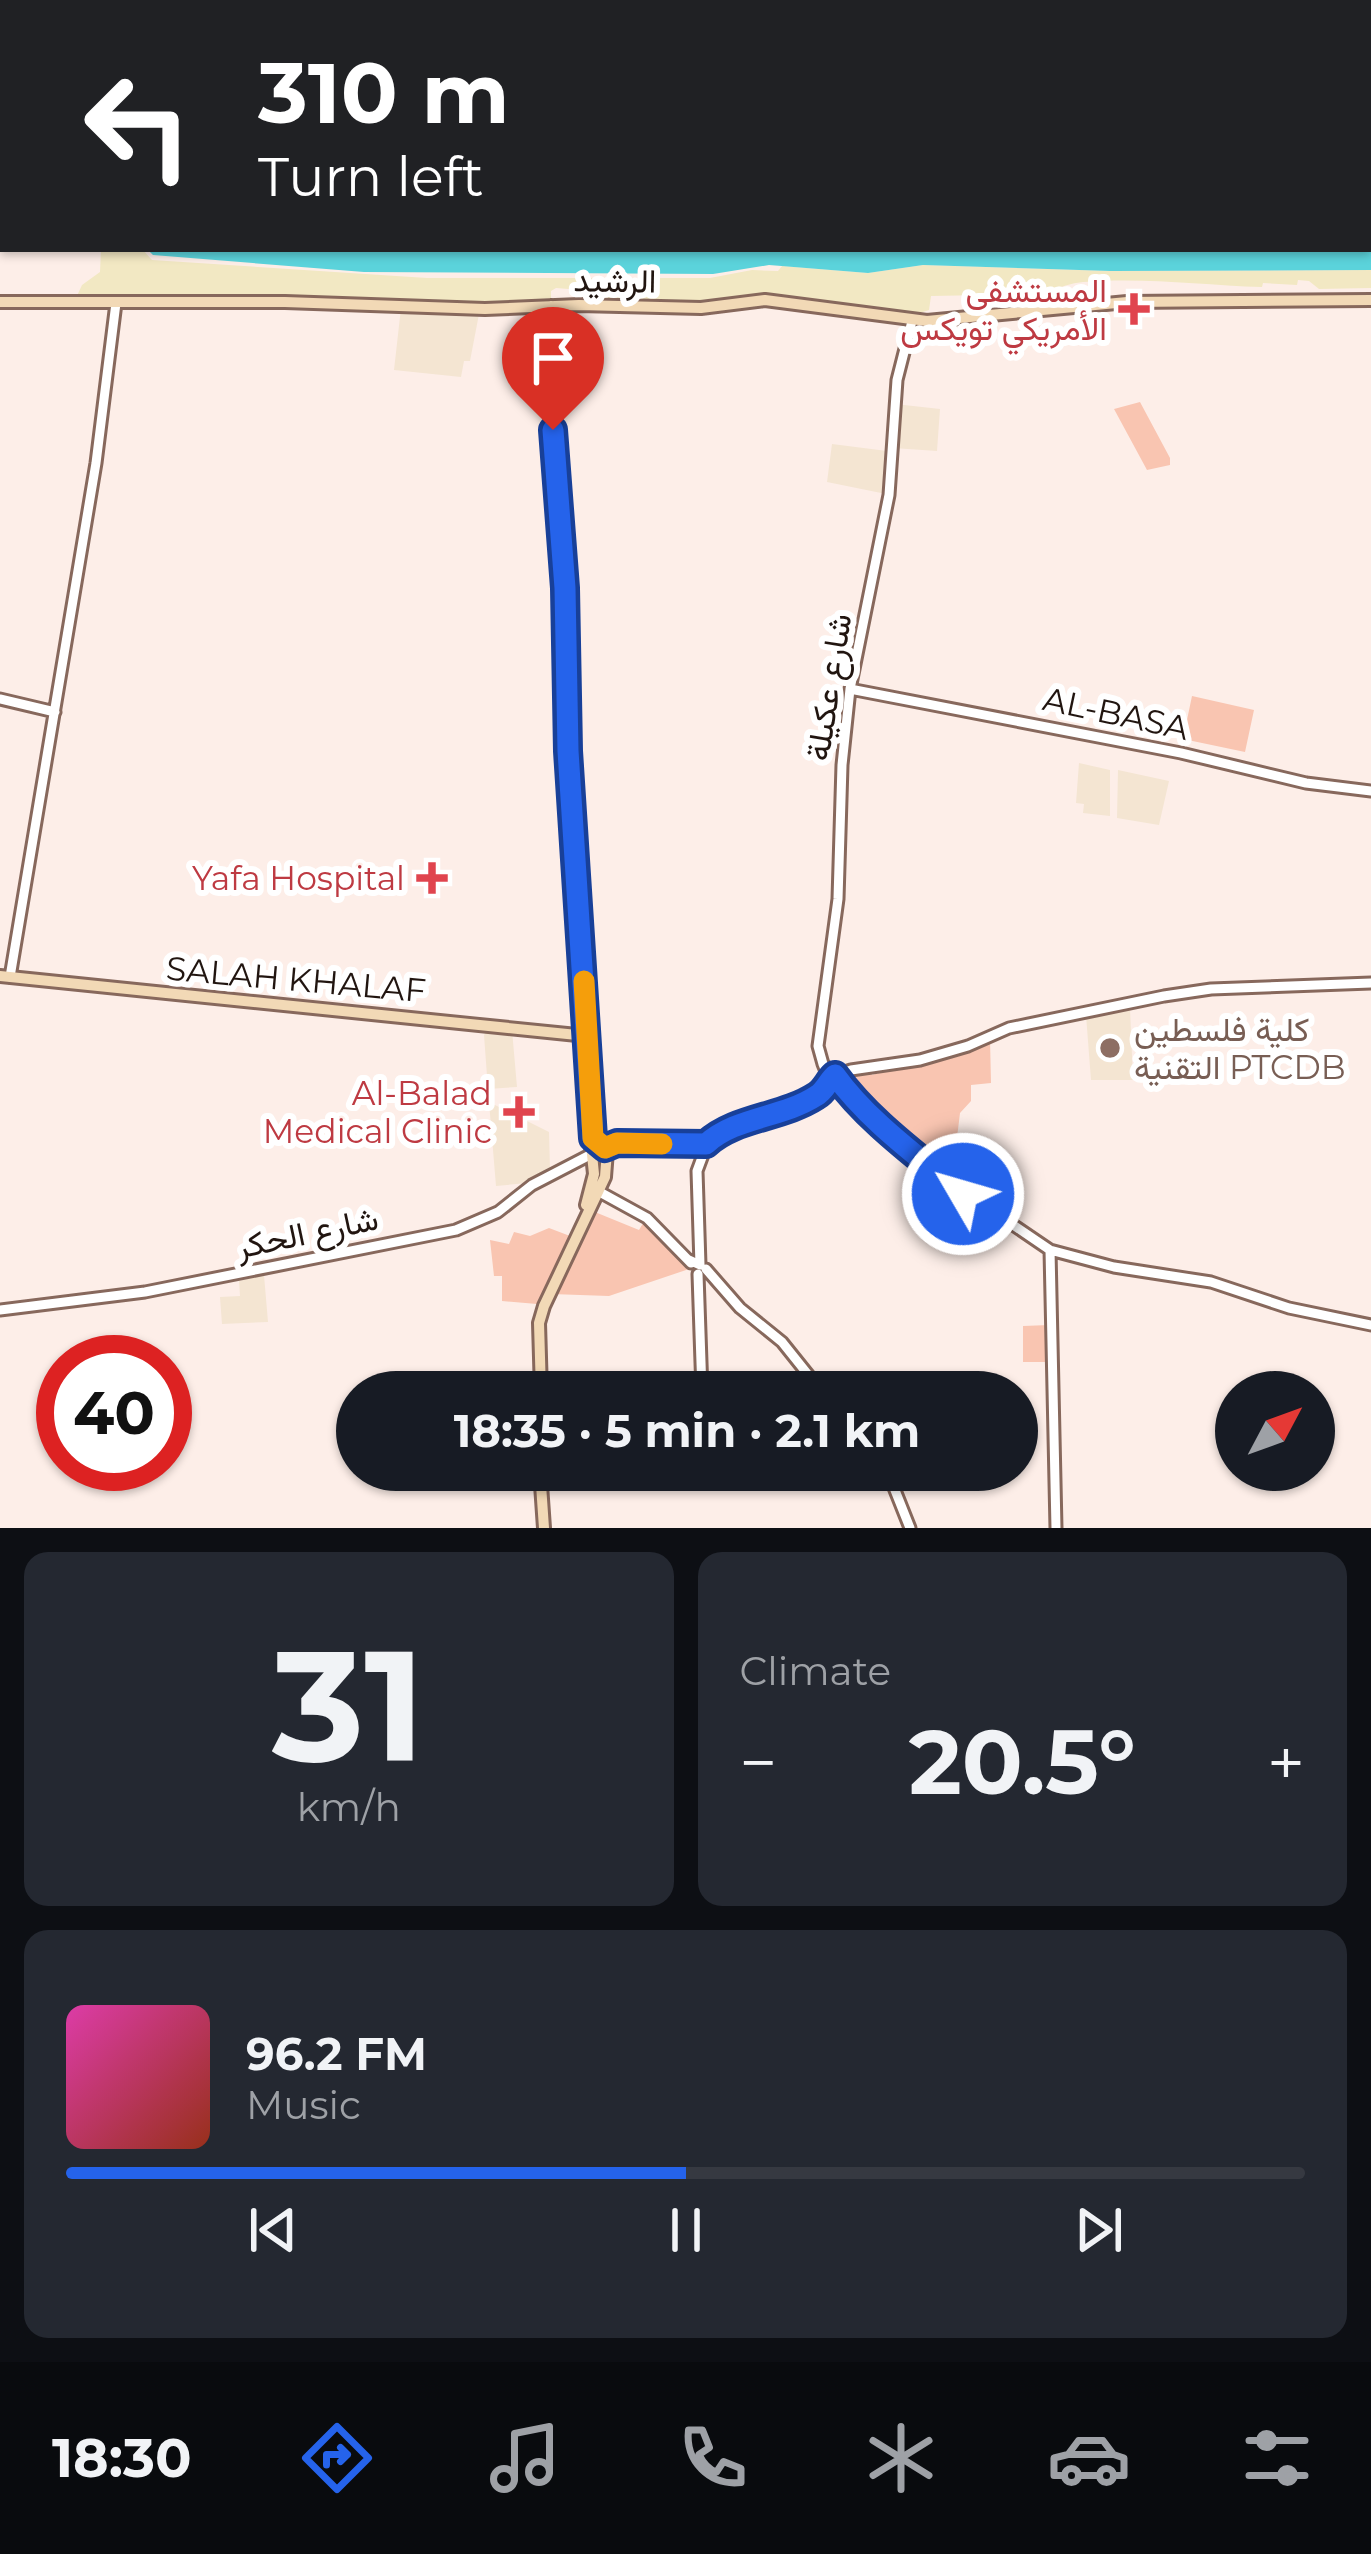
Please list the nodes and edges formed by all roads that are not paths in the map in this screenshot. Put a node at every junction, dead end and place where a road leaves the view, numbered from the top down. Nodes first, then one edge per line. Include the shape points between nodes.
1 (1371, 300) edge
2 (0, 302) edge
3 (116, 303) junction
4 (551, 306) junction
5 (912, 321) junction
6 (850, 689) junction
7 (0, 699) edge
8 (55, 712) junction
9 (1371, 791) edge
10 (5, 975) edge
11 (1371, 982) edge
12 (585, 1034) junction
13 (832, 1082) junction
14 (591, 1140) junction
15 (706, 1144) junction
16 (599, 1151) junction
17 (580, 1160) junction
18 (593, 1169) junction
19 (596, 1189) junction
20 (1050, 1250) junction
21 (702, 1271) junction
22 (0, 1310) edge
23 (1371, 1325) edge
24 (538, 1371) edge
25 (702, 1371) edge
26 (805, 1371) edge
27 (544, 1491) edge
28 (895, 1491) edge
29 (546, 1528) edge
30 (910, 1528) edge
31 (1056, 1528) edge

1 - 5 main road, الرشيد via 1127,302
2 - 3 main road, الرشيد
3 - 4 main road, الرشيد
3 - 8 street
4 - 5 main road, الرشيد via 701,308 765,300
4 - 12 main road via 549,400
5 - 6 street, شارع عكيلة
6 - 9 street, AL-BASA
6 - 13 street, شارع عكيلة via 838,899 818,1046
7 - 8 street
8 - 10 street
10 - 12 main road, SALAH KHALAF
11 - 13 street via 1164,996 1009,1028 920,1060 850,1070
12 - 14 main road
12 - 16 main road
13 - 15 street via 785,1112 722,1131
13 - 20 street via 925,1165
14 - 16 main road
14 - 17 street
15 - 16 street via 617,1143
15 - 21 street via 697,1171
16 - 17 street, شارع الحكر
16 - 18 main road
16 - 19 main road via 608,1158
17 - 18 street
17 - 22 street, شارع الحكر via 457,1230 145,1292
18 - 19 main road
19 - 21 street via 647,1218
19 - 24 main road via 539,1323
20 - 23 street
20 - 31 street
21 - 25 street
21 - 26 street
27 - 29 main road
28 - 30 street

